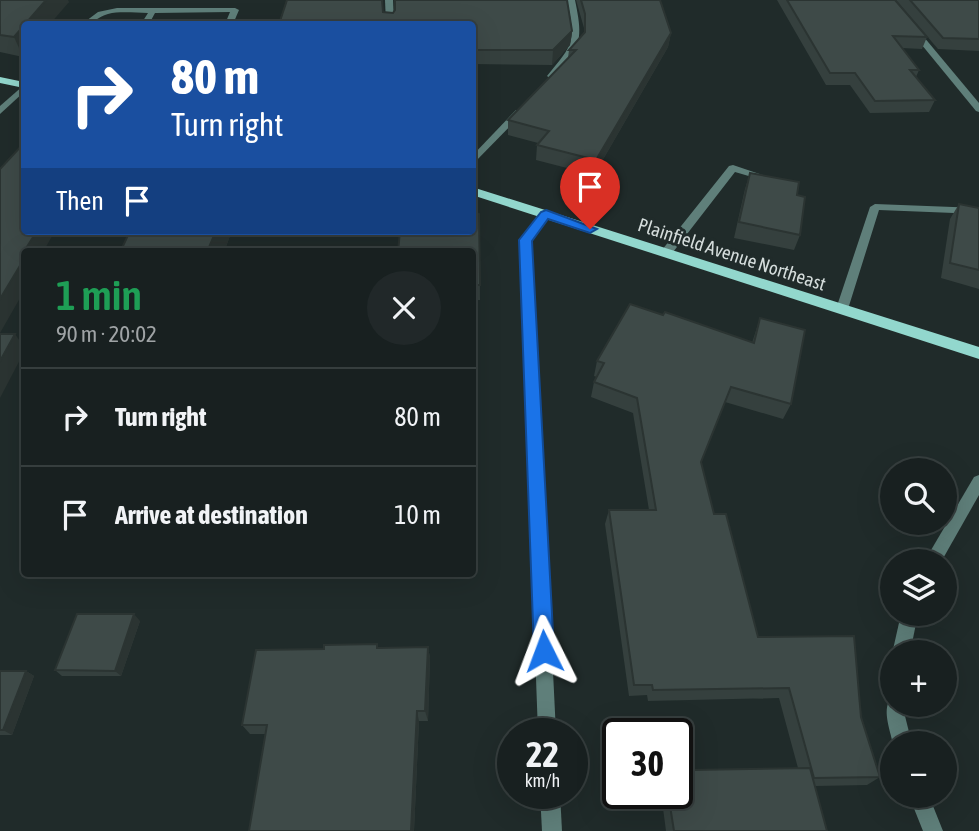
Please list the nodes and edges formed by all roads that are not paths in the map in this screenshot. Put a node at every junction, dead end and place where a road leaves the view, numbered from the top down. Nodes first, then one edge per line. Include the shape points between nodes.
1 (389, 0) edge
2 (571, 0) edge
3 (888, 0) edge
4 (153, 12) junction
5 (89, 21) edge
6 (147, 21) edge
7 (230, 21) edge
8 (390, 21) edge
9 (0, 80) edge
10 (21, 85) edge
11 (544, 85) edge
12 (21, 89) edge
13 (526, 104) edge
14 (979, 109) edge
15 (0, 111) edge
16 (476, 158) edge
17 (783, 183) edge
18 (476, 192) edge
19 (979, 211) edge
20 (546, 214) junction
21 (666, 253) junction
22 (842, 309) junction
23 (979, 354) edge
24 (979, 481) edge
25 (940, 549) edge
26 (546, 718) edge
27 (924, 808) edge
28 (551, 809) edge
29 (552, 831) edge
30 (933, 831) edge

1 - 8 street
2 - 11 street via 577,46
3 - 14 street
4 - 5 street via 110,10
4 - 6 street
4 - 7 street via 235,10
9 - 10 main road
12 - 15 street
13 - 16 street
17 - 21 street via 733,168
18 - 20 main road, Plainfield Avenue Northeast
19 - 22 street via 875,207
20 - 21 main road, Plainfield Avenue Northeast
20 - 26 street via 526,240
21 - 22 main road, Plainfield Avenue Northeast
22 - 23 main road, Plainfield Avenue Northeast
24 - 25 street
27 - 30 street
28 - 29 street

